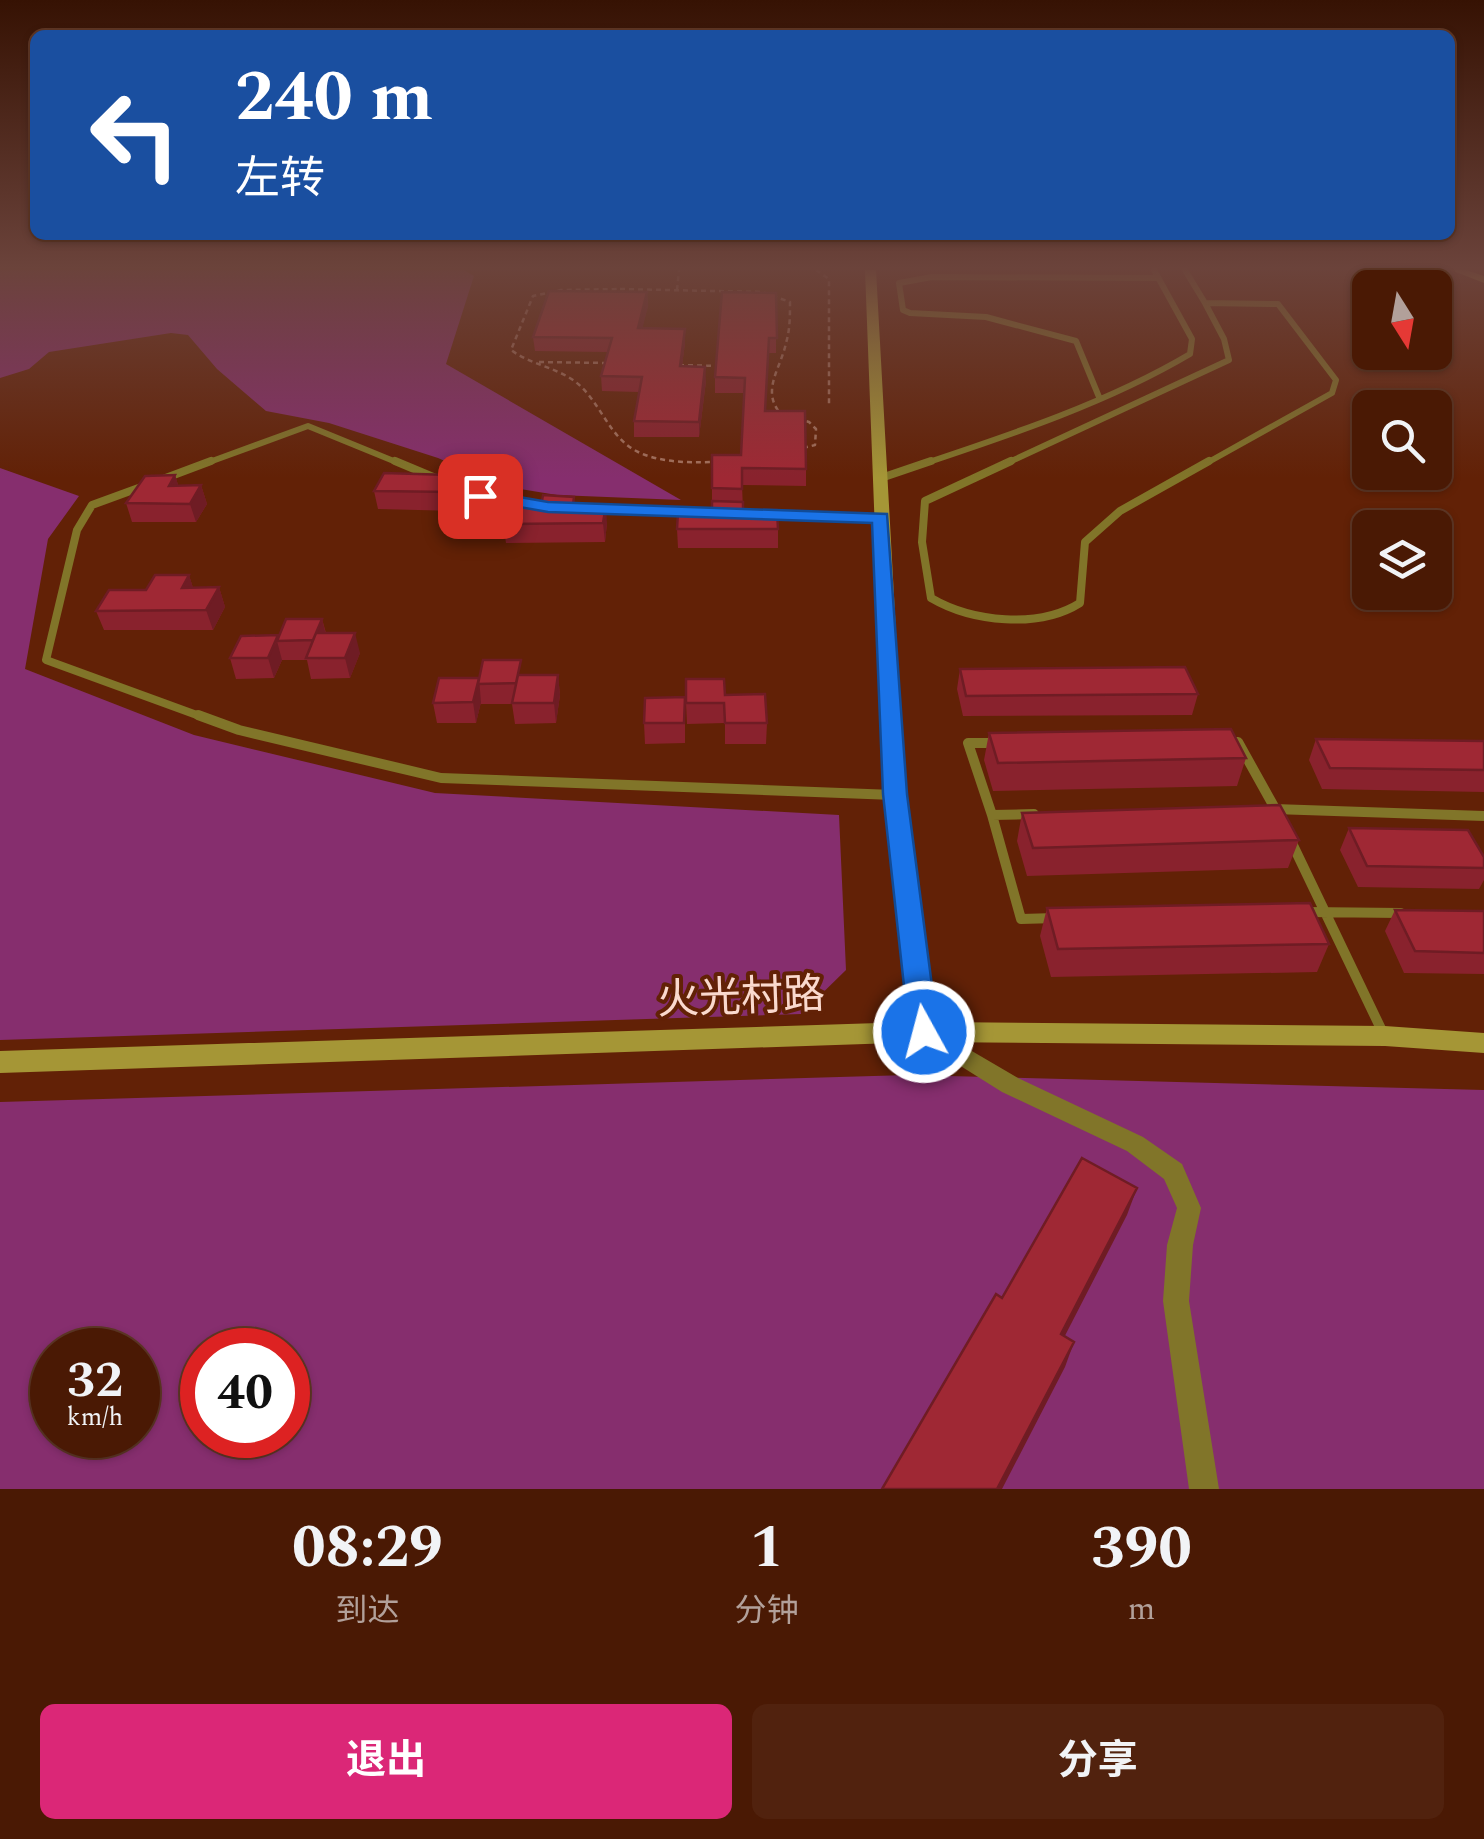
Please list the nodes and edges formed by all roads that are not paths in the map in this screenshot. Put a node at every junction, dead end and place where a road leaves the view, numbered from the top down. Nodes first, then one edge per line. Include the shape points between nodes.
1 (874, 339) edge
2 (1068, 339) edge
3 (1192, 339) edge
4 (1226, 339) edge
5 (1305, 339) edge
6 (1099, 397) junction
7 (881, 478) junction
8 (568, 508) edge
9 (588, 508) edge
10 (724, 512) edge
11 (764, 514) edge
12 (881, 518) junction
13 (1219, 742) edge
14 (1006, 743) edge
15 (895, 794) junction
16 (1257, 809) edge
17 (1276, 809) junction
18 (1049, 814) edge
19 (992, 816) junction
20 (1484, 816) edge
21 (1288, 912) edge
22 (1326, 912) junction
23 (1405, 913) edge
24 (1078, 918) edge
25 (924, 1032) junction
26 (1385, 1036) junction
27 (1484, 1043) edge
28 (0, 1062) edge
29 (1204, 1489) edge

1 - 7 street
2 - 6 lane via 1076,341
3 - 6 lane via 1190,354
4 - 5 lane via 1229,360 925,501 922,542 931,598 943,608 974,614 1060,616 1080,604 1084,542 1120,511 1332,392 1336,380
6 - 7 lane
7 - 12 street
8 - 15 lane via 480,496 308,426 92,505 77,530 46,660 239,730 441,778
9 - 10 lane
11 - 12 lane
12 - 15 street
13 - 17 lane via 1238,742
14 - 19 lane via 968,743
15 - 25 street
16 - 17 lane
17 - 20 lane
17 - 22 lane
18 - 19 lane
19 - 24 lane via 1021,919
21 - 22 lane
22 - 23 lane
22 - 26 lane
25 - 26 street, 火光村路
25 - 28 street, 火光村路
25 - 29 street via 1010,1085 1135,1144 1172,1172 1189,1208 1176,1301
26 - 27 street, 火光村路

